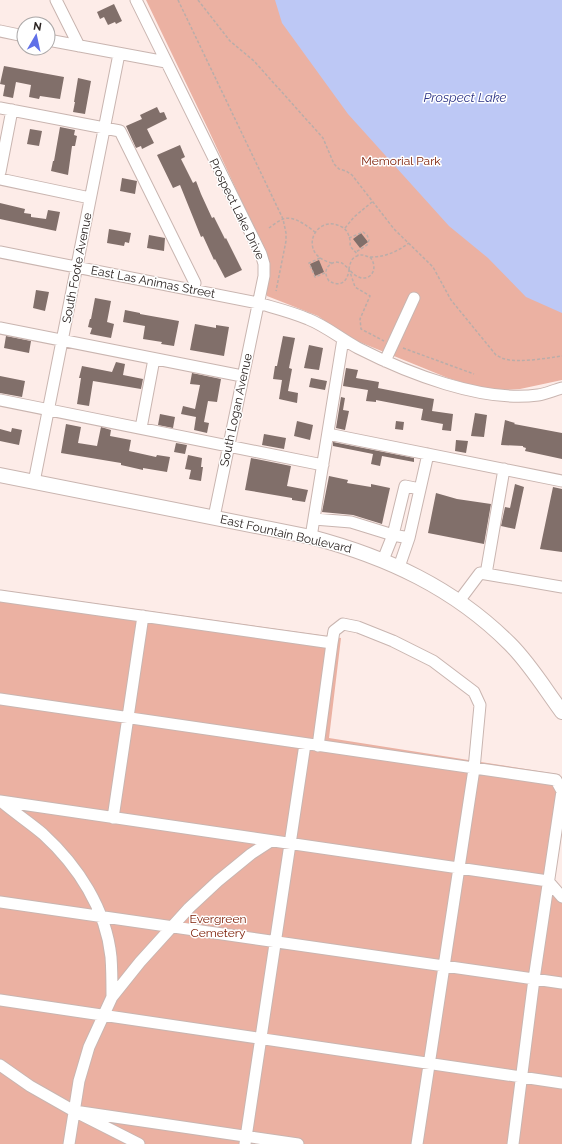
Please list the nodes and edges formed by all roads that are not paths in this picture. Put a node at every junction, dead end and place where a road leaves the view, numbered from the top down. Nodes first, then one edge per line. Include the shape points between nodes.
1 (56, 0) edge
2 (136, 0) edge
3 (0, 31) edge
4 (16, 34) edge
5 (56, 42) edge
6 (79, 46) junction
7 (119, 54) junction
8 (166, 62) junction
9 (0, 108) edge
10 (12, 110) junction
11 (104, 128) junction
12 (0, 172) edge
13 (0, 179) edge
14 (90, 198) junction
15 (0, 252) edge
16 (77, 267) junction
17 (193, 290) junction
18 (414, 298) dead end
19 (258, 303) junction
20 (0, 328) edge
21 (343, 339) junction
22 (62, 341) junction
23 (154, 358) junction
24 (385, 360) junction
25 (242, 376) junction
26 (562, 388) edge
27 (0, 400) edge
28 (48, 410) junction
29 (140, 428) junction
30 (328, 434) junction
31 (228, 446) junction
32 (428, 454) junction
33 (323, 465) junction
34 (504, 470) junction
35 (0, 475) edge
36 (562, 481) edge
37 (34, 482) junction
38 (420, 489) junction
39 (214, 517) junction
40 (314, 519) junction
41 (393, 535) junction
42 (311, 537) junction
43 (409, 538) junction
44 (383, 560) junction
45 (399, 567) junction
46 (486, 574) junction
47 (562, 587) edge
48 (0, 596) edge
49 (459, 601) junction
50 (143, 616) junction
51 (332, 643) junction
52 (0, 699) edge
53 (562, 712) edge
54 (128, 718) junction
55 (305, 744) junction
56 (318, 746) junction
57 (474, 769) junction
58 (562, 791) edge
59 (0, 801) edge
60 (114, 818) junction
61 (271, 841) junction
62 (290, 844) junction
63 (459, 868) junction
64 (548, 881) junction
65 (562, 897) edge
66 (0, 902) edge
67 (101, 916) junction
68 (172, 926) junction
69 (275, 942) junction
70 (444, 966) junction
71 (534, 979) junction
72 (562, 983) edge
73 (112, 997) junction
74 (0, 1000) edge
75 (102, 1016) junction
76 (260, 1039) junction
77 (429, 1063) junction
78 (0, 1065) edge
79 (522, 1077) junction
80 (562, 1083) edge
81 (74, 1111) junction
82 (246, 1140) edge
83 (69, 1144) edge
84 (139, 1144) edge
85 (298, 1144) edge
86 (417, 1144) edge
87 (513, 1144) edge

1 - 6 street
2 - 8 street, Prospect Lake Drive
3 - 4 street
5 - 6 street
6 - 7 street
7 - 8 street
7 - 11 street, South Foote Avenue
8 - 19 street, Prospect Lake Drive via 261,254 264,276
9 - 10 street
10 - 11 street
10 - 12 street
11 - 14 street, South Foote Avenue
11 - 17 street via 120,131 195,283
13 - 14 street
14 - 16 street, South Foote Avenue
15 - 16 street, East Las Animas Street
16 - 17 street, East Las Animas Street
16 - 22 street, South Foote Avenue
17 - 19 street, East Las Animas Street
18 - 24 street
19 - 21 street via 308,319
19 - 25 street, South Logan Avenue
20 - 22 street
21 - 24 street
21 - 30 street
22 - 23 street
22 - 28 street, South Foote Avenue
23 - 25 street
23 - 29 street
24 - 26 street via 468,391 503,396 539,395
25 - 31 street, South Logan Avenue
27 - 28 street
28 - 29 street
28 - 37 street, South Foote Avenue
29 - 31 street
30 - 32 street
30 - 33 street
31 - 33 street
31 - 39 street, South Logan Avenue
32 - 34 street
32 - 38 street
33 - 40 street
34 - 36 street
34 - 46 street
35 - 37 main road, East Fountain Boulevard
37 - 39 main road, East Fountain Boulevard
38 - 41 street via 405,486
38 - 43 street
39 - 42 main road, East Fountain Boulevard
40 - 41 street via 350,522
40 - 42 street
41 - 43 street
41 - 44 street
42 - 44 main road, East Fountain Boulevard
43 - 45 street
44 - 45 main road, East Fountain Boulevard
45 - 49 main road, East Fountain Boulevard
46 - 47 street
46 - 49 street via 480,573
48 - 50 street
49 - 53 main road, East Fountain Boulevard via 511,645
50 - 51 street
50 - 54 street
51 - 56 street
51 - 57 street via 334,631 343,624 358,627 433,661 474,692 480,705
52 - 54 street
54 - 55 street
54 - 60 street
55 - 56 street
55 - 62 street
56 - 57 street
57 - 58 street via 556,780
57 - 63 street
58 - 64 street
59 - 60 street
59 - 67 street via 59,850 80,876
60 - 61 street
61 - 62 street
61 - 68 street via 218,881
62 - 63 street
62 - 69 street
63 - 64 street
63 - 70 street
64 - 65 street
64 - 71 street
66 - 67 street
67 - 68 street
67 - 73 street via 111,956
68 - 69 street
68 - 73 street
69 - 70 street
69 - 76 street
70 - 71 street
70 - 77 street
71 - 72 street
71 - 79 street
73 - 75 street
74 - 75 street
75 - 76 street
75 - 81 street via 88,1047
76 - 77 street
76 - 82 street
77 - 79 street
77 - 86 street
78 - 81 street
79 - 80 street
79 - 87 street
81 - 82 street
81 - 83 street
81 - 84 street
82 - 85 street

